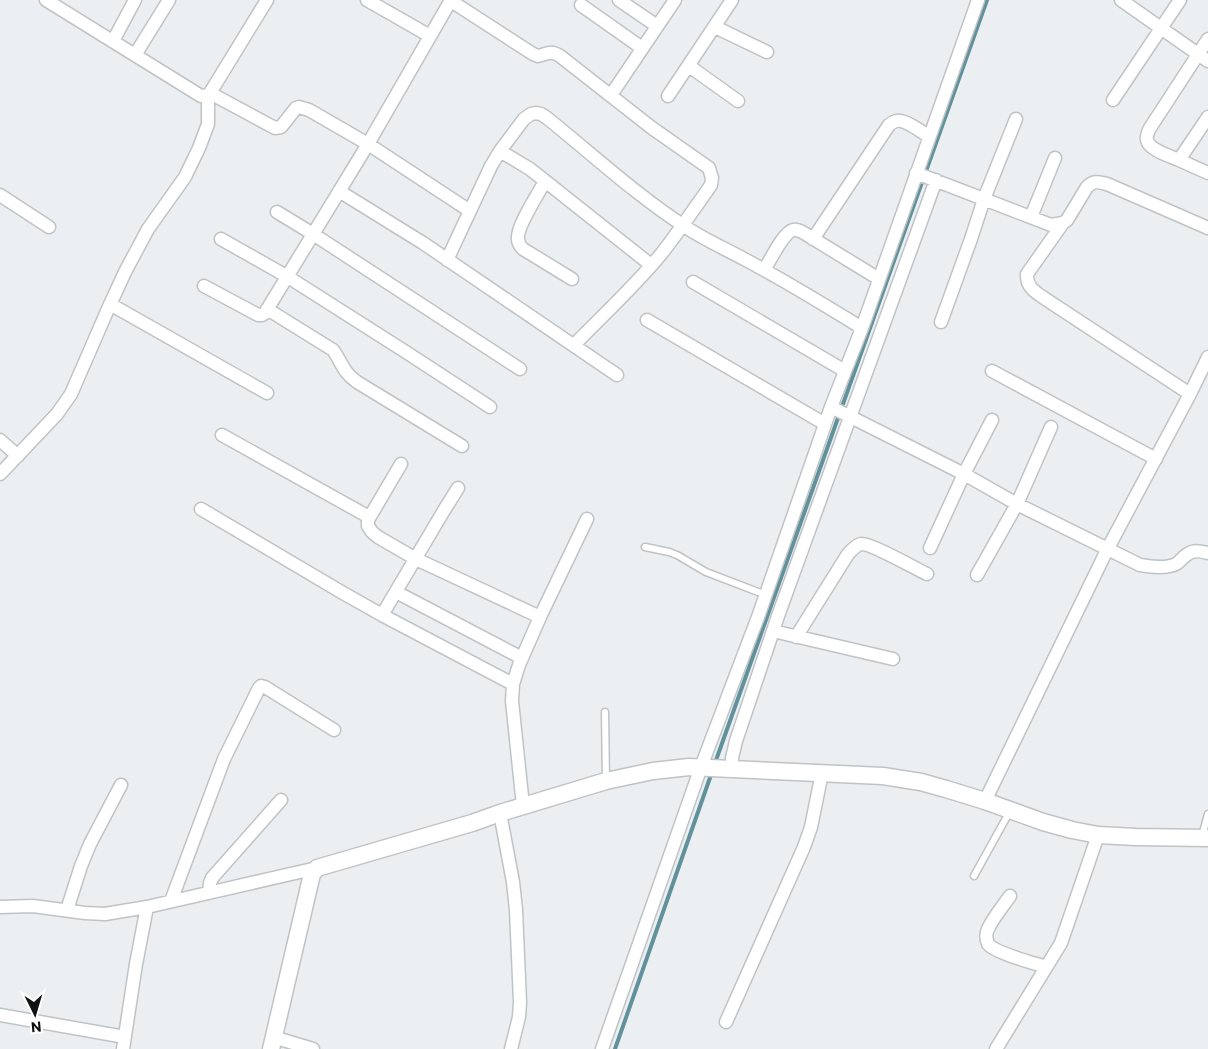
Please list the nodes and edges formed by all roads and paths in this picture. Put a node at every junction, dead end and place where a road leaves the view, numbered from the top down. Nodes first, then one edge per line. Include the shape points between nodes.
1 (46, 0) edge
2 (136, 0) edge
3 (169, 0) edge
4 (267, 0) edge
5 (367, 0) edge
6 (451, 0) edge
7 (619, 0) edge
8 (675, 0) edge
9 (732, 0) edge
10 (978, 0) edge
11 (1121, 0) edge
12 (1180, 0) edge
13 (581, 4) dead end
14 (658, 26) junction
15 (715, 26) junction
16 (1161, 29) junction
17 (430, 36) junction
18 (1208, 39) edge
19 (113, 41) junction
20 (642, 48) junction
21 (767, 52) dead end
22 (135, 55) junction
23 (1203, 58) edge
24 (689, 66) junction
25 (209, 94) junction
26 (611, 95) junction
27 (668, 96) dead end
28 (1113, 100) dead end
29 (738, 101) dead end
30 (1208, 117) edge
31 (1016, 119) dead end
32 (929, 136) junction
33 (368, 144) junction
34 (500, 151) junction
35 (1055, 158) dead end
36 (1178, 160) junction
37 (1208, 173) edge
38 (926, 176) junction
39 (545, 181) junction
40 (340, 191) junction
41 (0, 195) edge
42 (984, 199) junction
43 (470, 211) junction
44 (277, 212) dead end
45 (1031, 217) junction
46 (1063, 223) junction
47 (683, 226) junction
48 (49, 227) dead end
49 (1208, 228) edge
50 (314, 234) junction
51 (220, 239) dead end
52 (814, 239) junction
53 (447, 260) junction
54 (651, 265) junction
55 (764, 270) junction
56 (288, 277) junction
57 (572, 279) dead end
58 (879, 279) junction
59 (693, 282) dead end
60 (204, 286) dead end
61 (110, 304) junction
62 (267, 309) junction
63 (647, 320) dead end
64 (941, 322) dead end
65 (862, 328) junction
66 (574, 345) junction
67 (1208, 357) edge
68 (520, 369) dead end
69 (845, 371) junction
70 (992, 371) dead end
71 (617, 375) dead end
72 (267, 393) dead end
73 (1190, 394) junction
74 (490, 407) dead end
75 (841, 411) junction
76 (992, 420) dead end
77 (825, 424) junction
78 (1051, 427) dead end
79 (222, 435) dead end
80 (0, 440) edge
81 (462, 446) dead end
82 (18, 456) junction
83 (1156, 459) junction
84 (401, 464) dead end
85 (0, 474) edge
86 (964, 474) junction
87 (458, 488) dead end
88 (1017, 504) junction
89 (201, 509) dead end
90 (369, 517) junction
91 (587, 519) dead end
92 (645, 547) dead end
93 (930, 548) dead end
94 (1107, 550) junction
95 (1208, 553) edge
96 (416, 558) junction
97 (927, 574) dead end
98 (977, 575) dead end
99 (396, 592) junction
100 (766, 595) junction
101 (382, 615) junction
102 (540, 617) junction
103 (773, 631) junction
104 (796, 637) junction
105 (522, 658) junction
106 (893, 659) dead end
107 (513, 684) junction
108 (605, 712) dead end
109 (334, 730) dead end
110 (718, 768) junction
111 (822, 773) junction
112 (606, 781) junction
113 (121, 785) dead end
114 (281, 800) dead end
115 (985, 801) junction
116 (523, 806) junction
117 (1010, 810) junction
118 (500, 813) junction
119 (1208, 814) edge
120 (1098, 834) junction
121 (1205, 838) edge
122 (316, 868) junction
123 (974, 876) dead end
124 (209, 893) junction
125 (1010, 896) dead end
126 (171, 902) junction
127 (0, 907) edge
128 (147, 907) junction
129 (67, 910) junction
130 (1046, 967) junction
131 (0, 1015) edge
132 (726, 1022) dead end
133 (124, 1043) edge
134 (272, 1043) edge
135 (313, 1049) edge
136 (511, 1049) edge
137 (602, 1049) edge
138 (996, 1049) edge

1 - 19 street
2 - 19 street
3 - 22 street
4 - 25 street
5 - 17 street
6 - 17 street
6 - 26 street via 533,54 554,52
7 - 14 street
8 - 14 street
9 - 15 street
10 - 32 street
11 - 16 street
12 - 16 street
13 - 20 street
14 - 20 street
15 - 21 street
15 - 24 street
16 - 23 street
16 - 28 street
17 - 33 street
18 - 23 street
19 - 22 street
20 - 26 street
22 - 25 street via 201,96
23 - 36 street via 1147,135 1150,146
24 - 27 street
24 - 29 street
25 - 33 street via 275,128 282,127 296,108 303,107
25 - 61 street via 208,124 199,148 184,177 148,229
26 - 47 street via 708,168 711,184
30 - 36 street
31 - 42 street
32 - 38 street
32 - 52 street via 904,122 889,125
33 - 40 street
33 - 43 street
34 - 39 street
34 - 43 street
34 - 47 street via 524,119 531,114 541,114 656,208
35 - 45 street
36 - 37 street
38 - 42 street
38 - 58 street
38 - 75 street
39 - 54 street
39 - 57 street via 522,222 518,240 523,249
40 - 50 street
40 - 53 street
41 - 48 street
42 - 45 street
42 - 64 street
43 - 53 street
44 - 50 street
45 - 46 street via 1051,225
46 - 49 street via 1088,187 1096,182
46 - 73 street via 1027,274 1028,284 1047,300
47 - 54 street
47 - 55 street
50 - 56 street
50 - 68 street
51 - 56 street
52 - 55 street via 796,229 790,231
52 - 58 street
53 - 66 street
54 - 66 street
55 - 65 street
56 - 62 street
56 - 74 street
58 - 65 street
59 - 69 street
60 - 62 street via 258,314 262,315
61 - 72 street
61 - 82 street via 65,403
62 - 81 street via 333,350 348,375 357,382
63 - 77 street
65 - 69 street
66 - 71 street
67 - 73 street
69 - 75 street
70 - 83 street
73 - 83 street
75 - 77 street
75 - 86 street
75 - 103 street
76 - 86 street
77 - 100 street
78 - 88 street
79 - 90 street
80 - 82 street
82 - 85 street
83 - 94 street
84 - 90 street
86 - 88 street
86 - 93 street
87 - 96 street
88 - 94 street
88 - 98 street
89 - 101 street
90 - 96 street via 368,526 372,532
91 - 102 street
92 - 100 lane via 677,555 706,572
94 - 95 street via 1150,567 1176,564 1192,551
94 - 115 street
96 - 99 street
96 - 102 street
97 - 104 street via 876,548 860,544 848,554
99 - 101 street
99 - 105 street
100 - 110 street
101 - 107 street
102 - 105 street
103 - 104 street
103 - 110 street via 732,758
104 - 106 street
105 - 107 street
107 - 116 street
108 - 112 lane
109 - 126 street via 265,687 258,688 224,759
110 - 111 street
110 - 112 street via 653,771
110 - 137 street
111 - 115 street via 922,782
111 - 132 street via 804,847
112 - 116 street
113 - 129 street via 90,844
114 - 124 street via 215,874
115 - 117 street
116 - 118 street
117 - 120 street via 1072,830
117 - 123 lane
118 - 122 street
118 - 136 street via 513,882 520,1002
119 - 121 lane
120 - 121 street
120 - 130 street via 1061,943
122 - 124 street
122 - 134 street
124 - 126 street
125 - 130 street via 988,929 986,938 989,944 1002,953
126 - 128 street
127 - 129 street
128 - 129 street via 104,914
128 - 133 street
130 - 138 street
131 - 133 street
134 - 135 street

